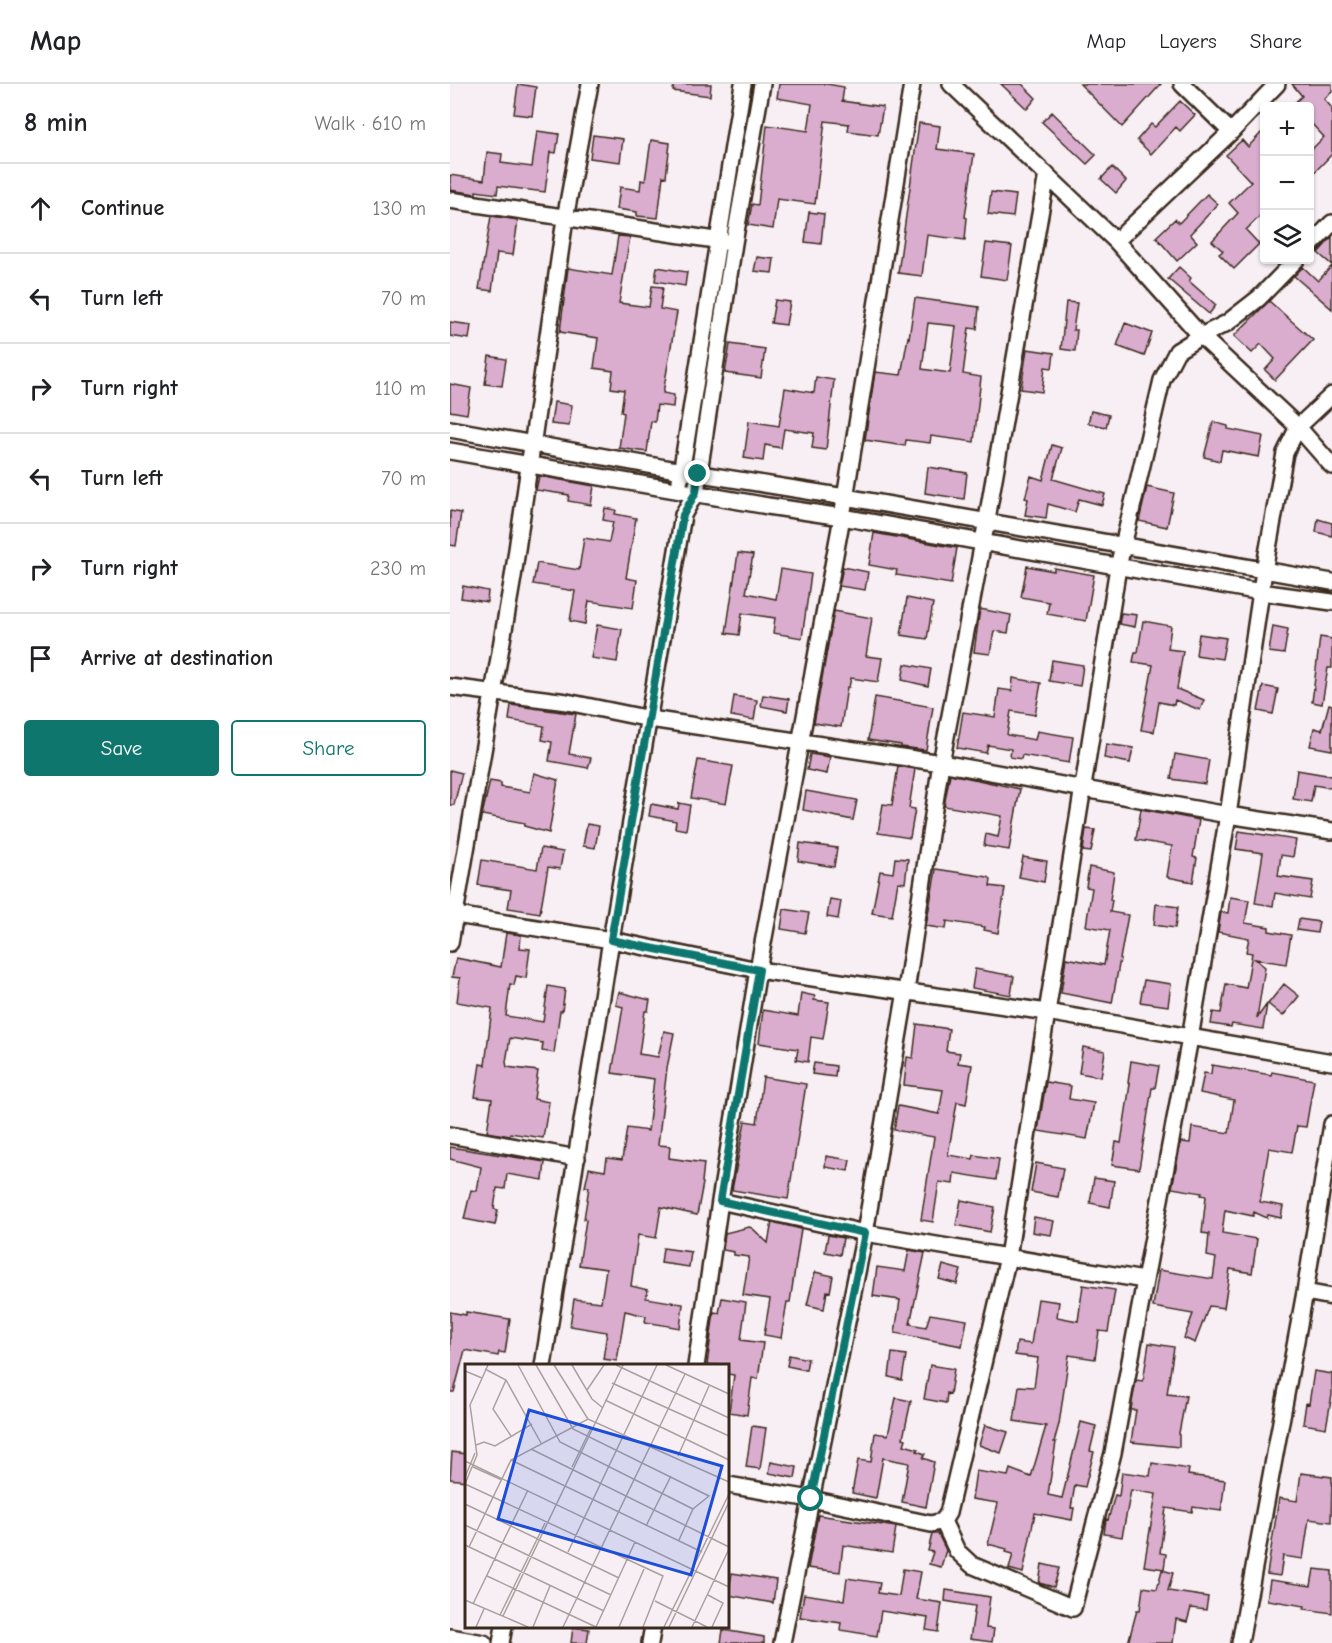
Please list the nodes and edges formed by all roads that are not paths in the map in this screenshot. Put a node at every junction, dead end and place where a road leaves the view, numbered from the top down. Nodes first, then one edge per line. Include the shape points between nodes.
1 (590, 84) edge
2 (743, 84) edge
3 (762, 84) edge
4 (912, 84) edge
5 (951, 84) edge
6 (1182, 84) edge
7 (1277, 84) edge
8 (1231, 132) junction
9 (1047, 174) junction
10 (450, 200) edge
11 (566, 219) junction
12 (1332, 223) edge
13 (718, 241) junction
14 (1116, 241) junction
15 (1314, 242) edge
16 (734, 243) junction
17 (1292, 264) edge
18 (1201, 336) junction
19 (1332, 395) edge
20 (1298, 427) junction
21 (450, 429) edge
22 (532, 444) junction
23 (450, 451) edge
24 (529, 464) junction
25 (1332, 466) edge
26 (682, 471) junction
27 (698, 474) junction
28 (678, 490) junction
29 (696, 492) junction
30 (845, 497) junction
31 (683, 515) junction
32 (842, 517) junction
33 (986, 522) junction
34 (983, 542) junction
35 (1122, 545) junction
36 (1118, 567) junction
37 (1264, 571) junction
38 (1332, 582) edge
39 (1261, 592) junction
40 (1332, 602) edge
41 (450, 687) edge
42 (493, 693) junction
43 (650, 719) junction
44 (800, 742) junction
45 (940, 763) junction
46 (1083, 788) junction
47 (1228, 815) junction
48 (1332, 831) edge
49 (452, 915) edge
50 (611, 940) junction
51 (450, 944) edge
52 (759, 970) junction
53 (906, 991) junction
54 (1047, 1012) junction
55 (1190, 1038) junction
56 (1332, 1062) edge
57 (1332, 1124) edge
58 (450, 1135) edge
59 (577, 1158) junction
60 (720, 1201) junction
61 (865, 1233) junction
62 (1008, 1257) junction
63 (1144, 1280) junction
64 (1305, 1292) junction
65 (1332, 1297) edge
66 (543, 1364) edge
67 (696, 1364) edge
68 (729, 1485) edge
69 (811, 1499) junction
70 (943, 1521) junction
71 (504, 1628) edge
72 (653, 1628) edge
73 (450, 1636) edge
74 (484, 1643) edge
75 (501, 1643) edge
76 (650, 1643) edge
77 (782, 1643) edge
78 (1240, 1643) edge

1 - 11 street
2 - 13 street
3 - 16 street
4 - 30 street
5 - 9 street
6 - 8 street
7 - 8 street
8 - 14 street
9 - 14 street
9 - 33 street
10 - 11 street
11 - 13 street
11 - 22 street
12 - 15 street
13 - 16 street
13 - 26 street
14 - 18 street
16 - 27 street
17 - 18 street via 1259,298 1227,323
18 - 20 street
18 - 35 street via 1177,351 1162,380
19 - 20 street
20 - 25 street
20 - 37 street via 1285,453
21 - 22 street
22 - 24 street
22 - 26 street
23 - 24 street
24 - 28 street
24 - 42 street
26 - 27 street
26 - 28 street
27 - 29 street
27 - 30 street
28 - 29 street
28 - 31 street
29 - 31 street
29 - 32 street
30 - 32 street
30 - 33 street
31 - 43 street
32 - 34 street
32 - 44 street
33 - 34 street
33 - 35 street
34 - 36 street
34 - 45 street
35 - 36 street
35 - 37 street
36 - 39 street
36 - 46 street
37 - 38 street
37 - 39 street
39 - 40 street
39 - 47 street
41 - 42 street
42 - 43 street via 567,702
42 - 49 street
43 - 44 street
43 - 50 street
44 - 45 street
44 - 52 street
45 - 46 street
45 - 53 street
46 - 47 street
46 - 54 street
47 - 48 street
47 - 55 street
49 - 50 street
49 - 51 street
50 - 52 street
50 - 59 street
52 - 53 street
52 - 60 street
53 - 54 street
53 - 61 street
54 - 55 street
54 - 62 street
55 - 56 street
55 - 63 street
57 - 64 street
58 - 59 street
59 - 66 street
60 - 61 street
60 - 67 street
61 - 62 street
61 - 69 street
62 - 63 street
62 - 70 street
63 - 70 street via 1113,1453 1073,1608 972,1565 957,1551
64 - 65 street
64 - 78 street
68 - 69 street
69 - 70 street via 931,1524
69 - 77 street
71 - 75 street
72 - 76 street
73 - 74 street

